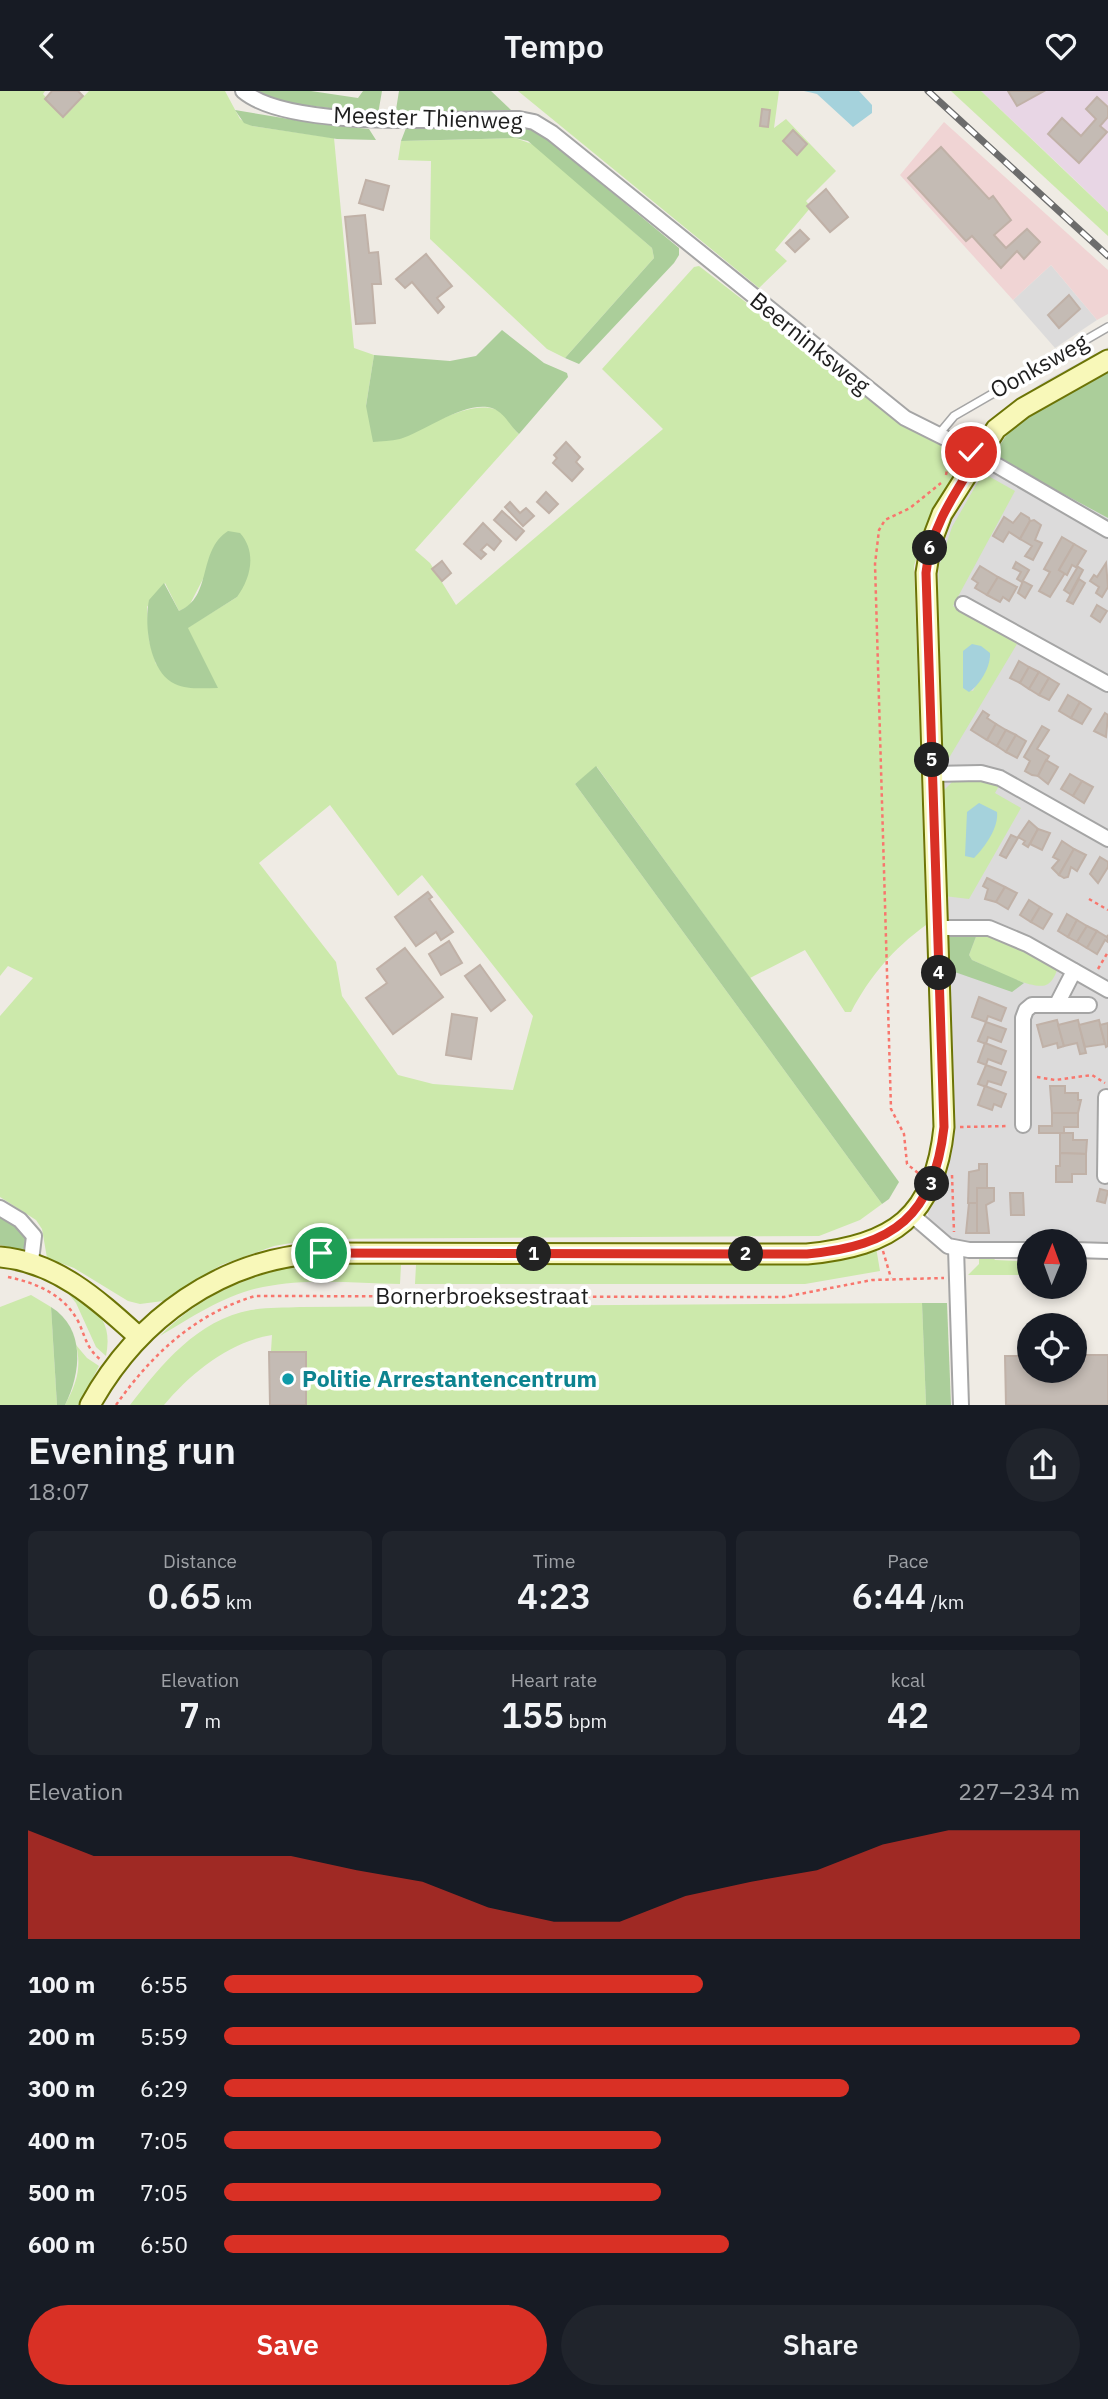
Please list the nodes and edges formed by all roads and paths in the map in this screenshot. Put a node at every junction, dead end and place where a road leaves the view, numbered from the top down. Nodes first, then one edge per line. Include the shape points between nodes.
1 (243, 91) edge
2 (534, 122) joint
3 (1108, 327) edge
4 (1108, 360) edge
5 (939, 433) junction
6 (956, 444) junction
7 (979, 455) junction
8 (1108, 530) edge
9 (963, 604) dead end
10 (1108, 684) edge
11 (932, 774) junction
12 (1108, 839) edge
13 (1089, 899) dead end
14 (1108, 911) edge
15 (938, 927) junction
16 (1108, 952) edge
17 (1074, 971) junction
18 (1092, 981) junction
19 (1108, 990) edge
20 (1057, 1004) junction
21 (1089, 1005) dead end
22 (1023, 1078) junction
23 (1106, 1097) edge
24 (1023, 1125) joint
25 (944, 1127) junction
26 (1107, 1153) edge
27 (918, 1173) dead end
28 (952, 1174) dead end
29 (1105, 1175) dead end
30 (0, 1208) edge
31 (912, 1215) junction
32 (956, 1248) junction
33 (1017, 1250) edge
34 (1087, 1250) edge
35 (1108, 1251) edge
36 (0, 1257) edge
37 (31, 1261) junction
38 (0, 1275) edge
39 (956, 1278) junction
40 (139, 1337) junction
41 (112, 1368) junction
42 (132, 1382) junction
43 (90, 1405) edge
44 (116, 1405) edge
45 (961, 1405) edge

1 - 2 street, Meester Thienweg via 273,106 347,118
2 - 5 street, Beerninksweg via 881,401
3 - 5 lane, Oonksweg via 954,416
4 - 7 main road, Oonksweg via 1006,419
5 - 6 street, Beerninksweg
6 - 7 street, Beerninksweg
6 - 27 path via 941,484 885,520 879,530 875,564 891,1109 904,1134 907,1164
7 - 8 street, Beerninksweg
7 - 11 main road, Oonksweg via 943,514 928,555
9 - 10 street
11 - 12 street via 981,773 1000,778
11 - 15 main road, Oonksweg
13 - 14 path
15 - 17 street via 989,928
15 - 25 main road, Oonksweg
16 - 18 path
17 - 18 street
17 - 20 street
18 - 19 street
20 - 21 street
20 - 22 street via 1032,1005 1026,1010
22 - 23 path via 1092,1076 1104,1082
22 - 24 street
23 - 26 street
24 - 25 path
25 - 31 main road, Oonksweg via 934,1178
26 - 29 street
28 - 32 path
30 - 37 street via 34,1236
31 - 32 street via 941,1243
31 - 40 main road, Bornerbroeksestraat via 855,1247 807,1254 321,1253 278,1257 197,1291 169,1308
32 - 33 street
32 - 39 street
34 - 35 street
36 - 37 main road
37 - 40 main road via 93,1295
38 - 41 path via 23,1280 66,1302 90,1352
39 - 42 path, Bornerbroeksestraat via 891,1278 784,1297 256,1296 231,1303 195,1323 164,1347
39 - 45 street
40 - 41 main road, Bornerbroeksestraat
41 - 42 path
41 - 43 main road, Bornerbroeksestraat
42 - 44 path, Bornerbroeksestraat

